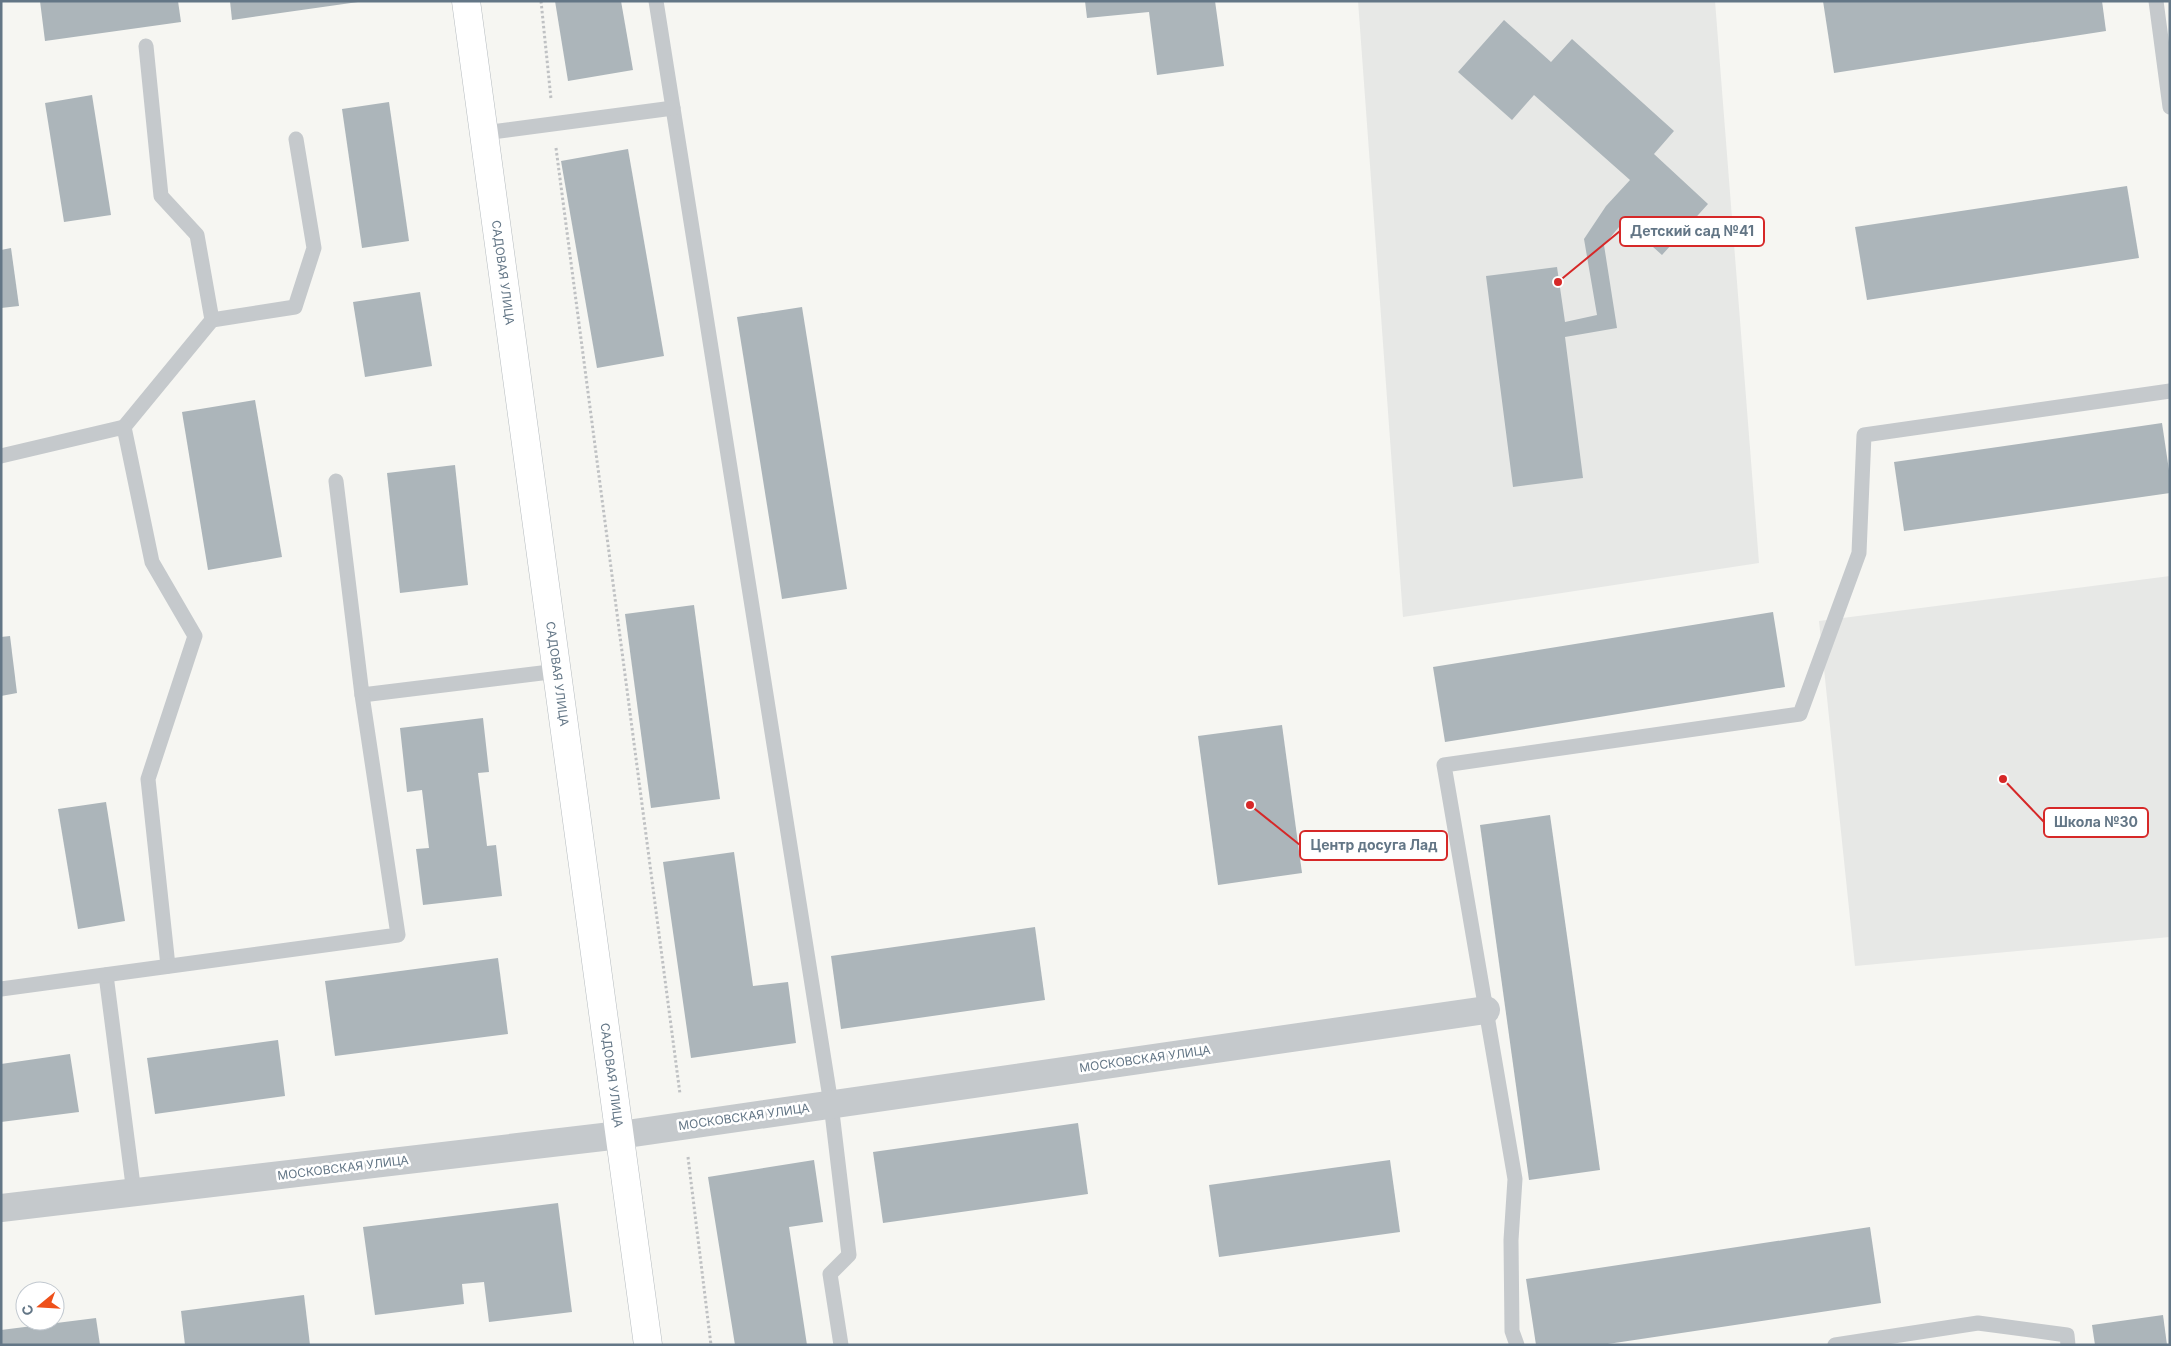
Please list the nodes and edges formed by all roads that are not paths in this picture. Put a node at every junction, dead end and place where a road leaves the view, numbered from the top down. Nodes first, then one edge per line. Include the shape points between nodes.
1 (466, 1) edge
2 (656, 1) edge
3 (2161, 8) edge
4 (146, 46) dead end
5 (2170, 107) edge
6 (673, 108) junction
7 (484, 133) junction
8 (296, 139) dead end
9 (212, 320) junction
10 (2170, 391) edge
11 (124, 427) junction
12 (1, 456) edge
13 (336, 481) dead end
14 (558, 671) junction
15 (362, 695) junction
16 (168, 966) junction
17 (106, 975) junction
18 (1, 989) edge
19 (1486, 1010) junction
20 (831, 1104) junction
21 (620, 1135) junction
22 (134, 1192) junction
23 (1, 1208) edge
24 (648, 1345) edge
25 (841, 1345) edge
26 (1517, 1345) edge
27 (1835, 1345) edge
28 (2068, 1345) edge

1 - 7 street, САДОВАЯ УЛИЦА
2 - 6 lane
3 - 5 lane
4 - 9 lane via 161,196 197,235
6 - 7 lane
6 - 20 lane
7 - 14 street, САДОВАЯ УЛИЦА
8 - 9 lane via 314,248 295,307
9 - 11 lane
10 - 19 lane via 1864,436 1858,554 1800,714 1444,765
11 - 12 lane
11 - 16 lane via 152,562 195,636 148,779
13 - 15 lane
14 - 15 lane
14 - 21 street, САДОВАЯ УЛИЦА
15 - 16 lane via 398,935
16 - 17 lane
17 - 18 lane
17 - 22 lane
19 - 20 street, МОСКОВСКАЯ УЛИЦА
19 - 26 lane via 1516,1179 1511,1240 1512,1331
20 - 21 street, МОСКОВСКАЯ УЛИЦА
20 - 25 lane via 849,1256 830,1274
21 - 22 street, МОСКОВСКАЯ УЛИЦА
21 - 24 street, САДОВАЯ УЛИЦА
22 - 23 street, МОСКОВСКАЯ УЛИЦА
27 - 28 lane via 1978,1323 2067,1336

